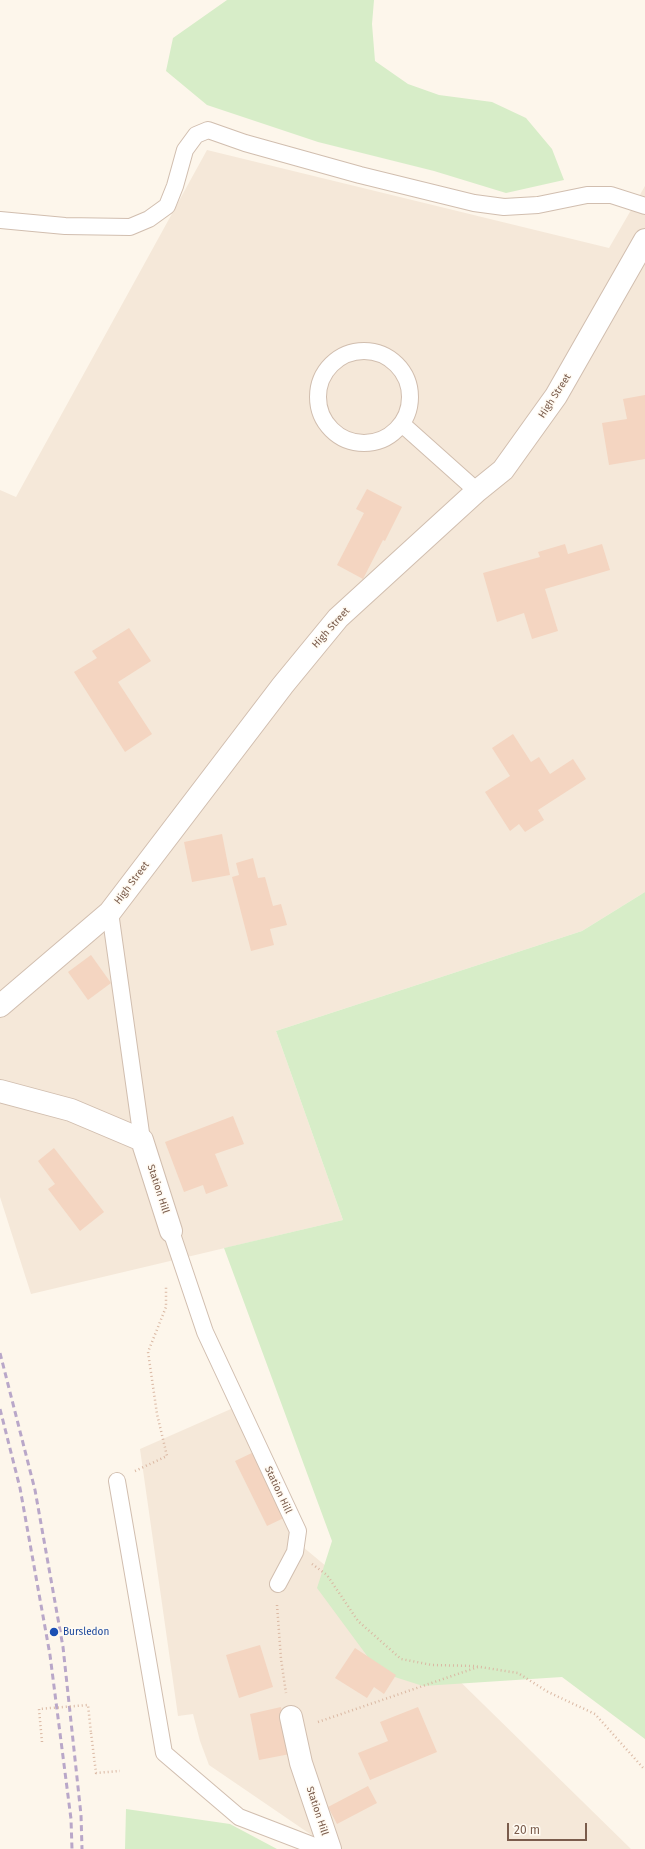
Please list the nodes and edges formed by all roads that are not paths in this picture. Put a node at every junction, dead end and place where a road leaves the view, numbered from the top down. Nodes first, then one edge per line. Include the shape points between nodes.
1 (645, 206) edge
2 (0, 220) edge
3 (645, 240) edge
4 (402, 424) junction
5 (477, 491) junction
6 (110, 912) junction
7 (0, 1006) edge
8 (0, 1091) edge
9 (142, 1140) junction
10 (171, 1231) joint
11 (117, 1481) road end
12 (278, 1584) road end
13 (292, 1724) road end
14 (322, 1849) edge
15 (330, 1849) edge

1 - 2 lane via 611,195 586,195 538,205 504,206 474,203 345,170 208,130 196,135 186,150 167,206 149,219 130,227 65,226
3 - 5 street, High Street via 556,396 503,470
4 - 4 lane via 409,410 410,394 407,380 399,366 386,357 372,352 356,351 341,357 329,366 317,394 319,409 325,422 336,434 350,441 364,442 382,438
4 - 5 lane
5 - 6 street, High Street via 338,618 283,685
6 - 7 street, High Street
6 - 9 lane, Station Hill
8 - 9 street via 71,1110
9 - 10 street, Station Hill
10 - 12 lane, Station Hill via 205,1332 298,1531 295,1552
11 - 14 lane via 164,1753 239,1816
13 - 15 street, Station Hill via 301,1763

